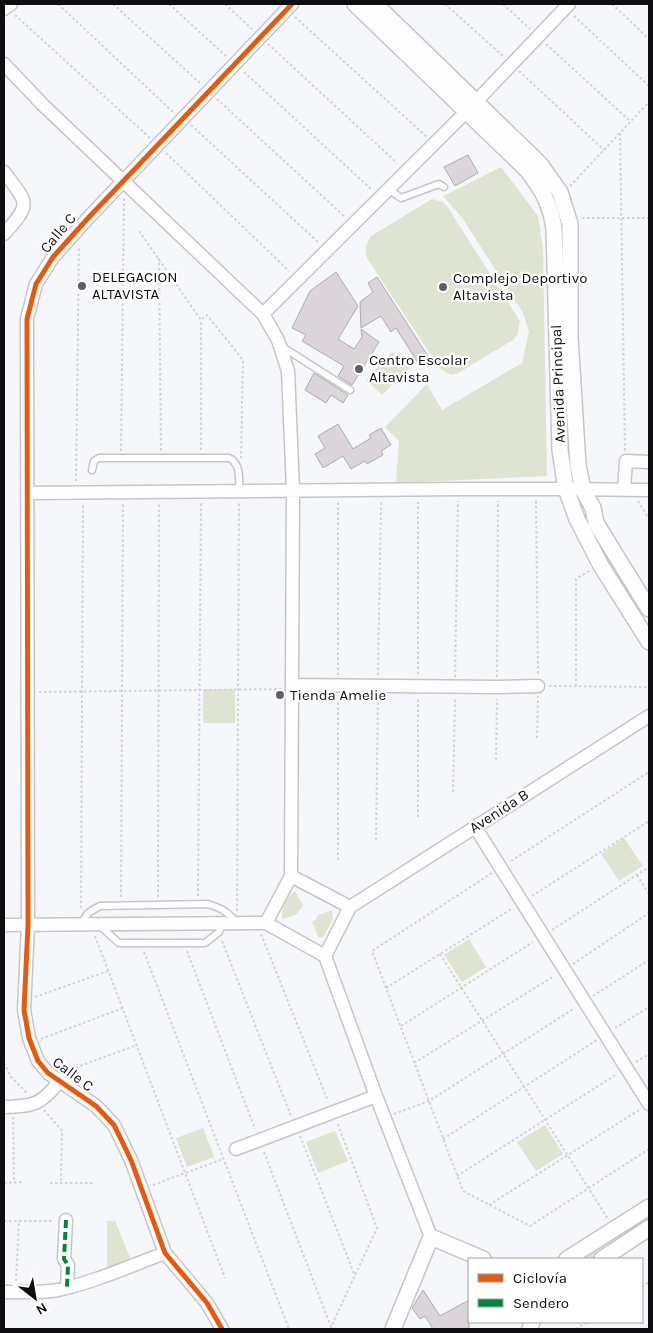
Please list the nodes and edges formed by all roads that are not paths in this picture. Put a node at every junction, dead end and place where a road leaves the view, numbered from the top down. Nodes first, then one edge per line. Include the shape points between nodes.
1 (355, 4) edge
2 (375, 4) edge
3 (567, 6) edge
4 (290, 7) edge
5 (4, 64) edge
6 (471, 106) junction
7 (4, 172) edge
8 (124, 181) junction
9 (444, 187) dead end
10 (384, 193) junction
11 (4, 234) edge
12 (264, 314) junction
13 (280, 346) junction
14 (350, 390) dead end
15 (649, 462) edge
16 (92, 470) dead end
17 (566, 489) junction
18 (293, 490) junction
19 (583, 490) junction
20 (628, 490) junction
21 (649, 490) edge
22 (239, 491) junction
23 (29, 493) junction
24 (649, 609) edge
25 (649, 642) edge
26 (538, 686) road end
27 (292, 687) junction
28 (649, 716) edge
29 (475, 827) junction
30 (291, 876) junction
31 (350, 907) junction
32 (237, 923) junction
33 (261, 923) junction
34 (90, 924) junction
35 (4, 925) edge
36 (28, 925) junction
37 (220, 928) junction
38 (325, 956) junction
39 (56, 1078) junction
40 (376, 1096) junction
41 (649, 1104) edge
42 (8, 1107) edge
43 (236, 1149) dead end
44 (649, 1207) edge
45 (66, 1220) road end
46 (649, 1228) edge
47 (431, 1238) junction
48 (165, 1253) junction
49 (481, 1258) edge
50 (569, 1258) edge
51 (604, 1258) edge
52 (67, 1287) junction
53 (10, 1292) edge
54 (222, 1329) edge
55 (393, 1329) edge

1 - 6 street, Avenida Principal
2 - 6 street, Avenida Principal
3 - 6 street
4 - 8 street, Calle C
5 - 8 street
6 - 10 street
6 - 17 street, Avenida Principal via 541,187 552,214 560,450
6 - 19 street, Avenida Principal via 540,164 561,195 570,224 570,337 578,465
7 - 11 street via 20,193 24,210
8 - 12 street
8 - 23 street, Calle C via 53,257 36,284 28,319
9 - 10 lane via 439,184 400,198
10 - 12 street
12 - 13 street
13 - 14 lane
13 - 18 street via 288,371
15 - 20 street via 626,461
16 - 22 lane via 94,461 99,458 229,458 237,465
17 - 18 street
17 - 19 street
17 - 25 street, Avenida Principal via 600,564
18 - 22 street
18 - 27 street
19 - 20 street
19 - 24 street, Avenida Principal via 593,508 596,523
20 - 21 street
22 - 23 street
23 - 36 street, Calle C
26 - 27 street
27 - 30 street
28 - 29 street, Avenida B
29 - 31 street, Avenida B
29 - 41 street
30 - 31 street
30 - 33 street
31 - 38 street
32 - 33 street
32 - 34 lane via 221,908 198,904 100,906 88,913
32 - 37 street
33 - 38 street
34 - 36 street
34 - 37 street
34 - 37 lane via 119,943 205,944
35 - 36 street
36 - 39 street, Calle C via 24,1010 38,1061
38 - 40 street
39 - 42 street via 46,1098 21,1107
39 - 48 street, Calle C via 96,1106 114,1125 131,1160
40 - 43 street
40 - 47 street
44 - 50 street
45 - 52 street via 64,1259 68,1265
46 - 51 street
47 - 49 street
47 - 55 street
48 - 52 street
48 - 54 street, Calle C via 207,1303
52 - 53 street

